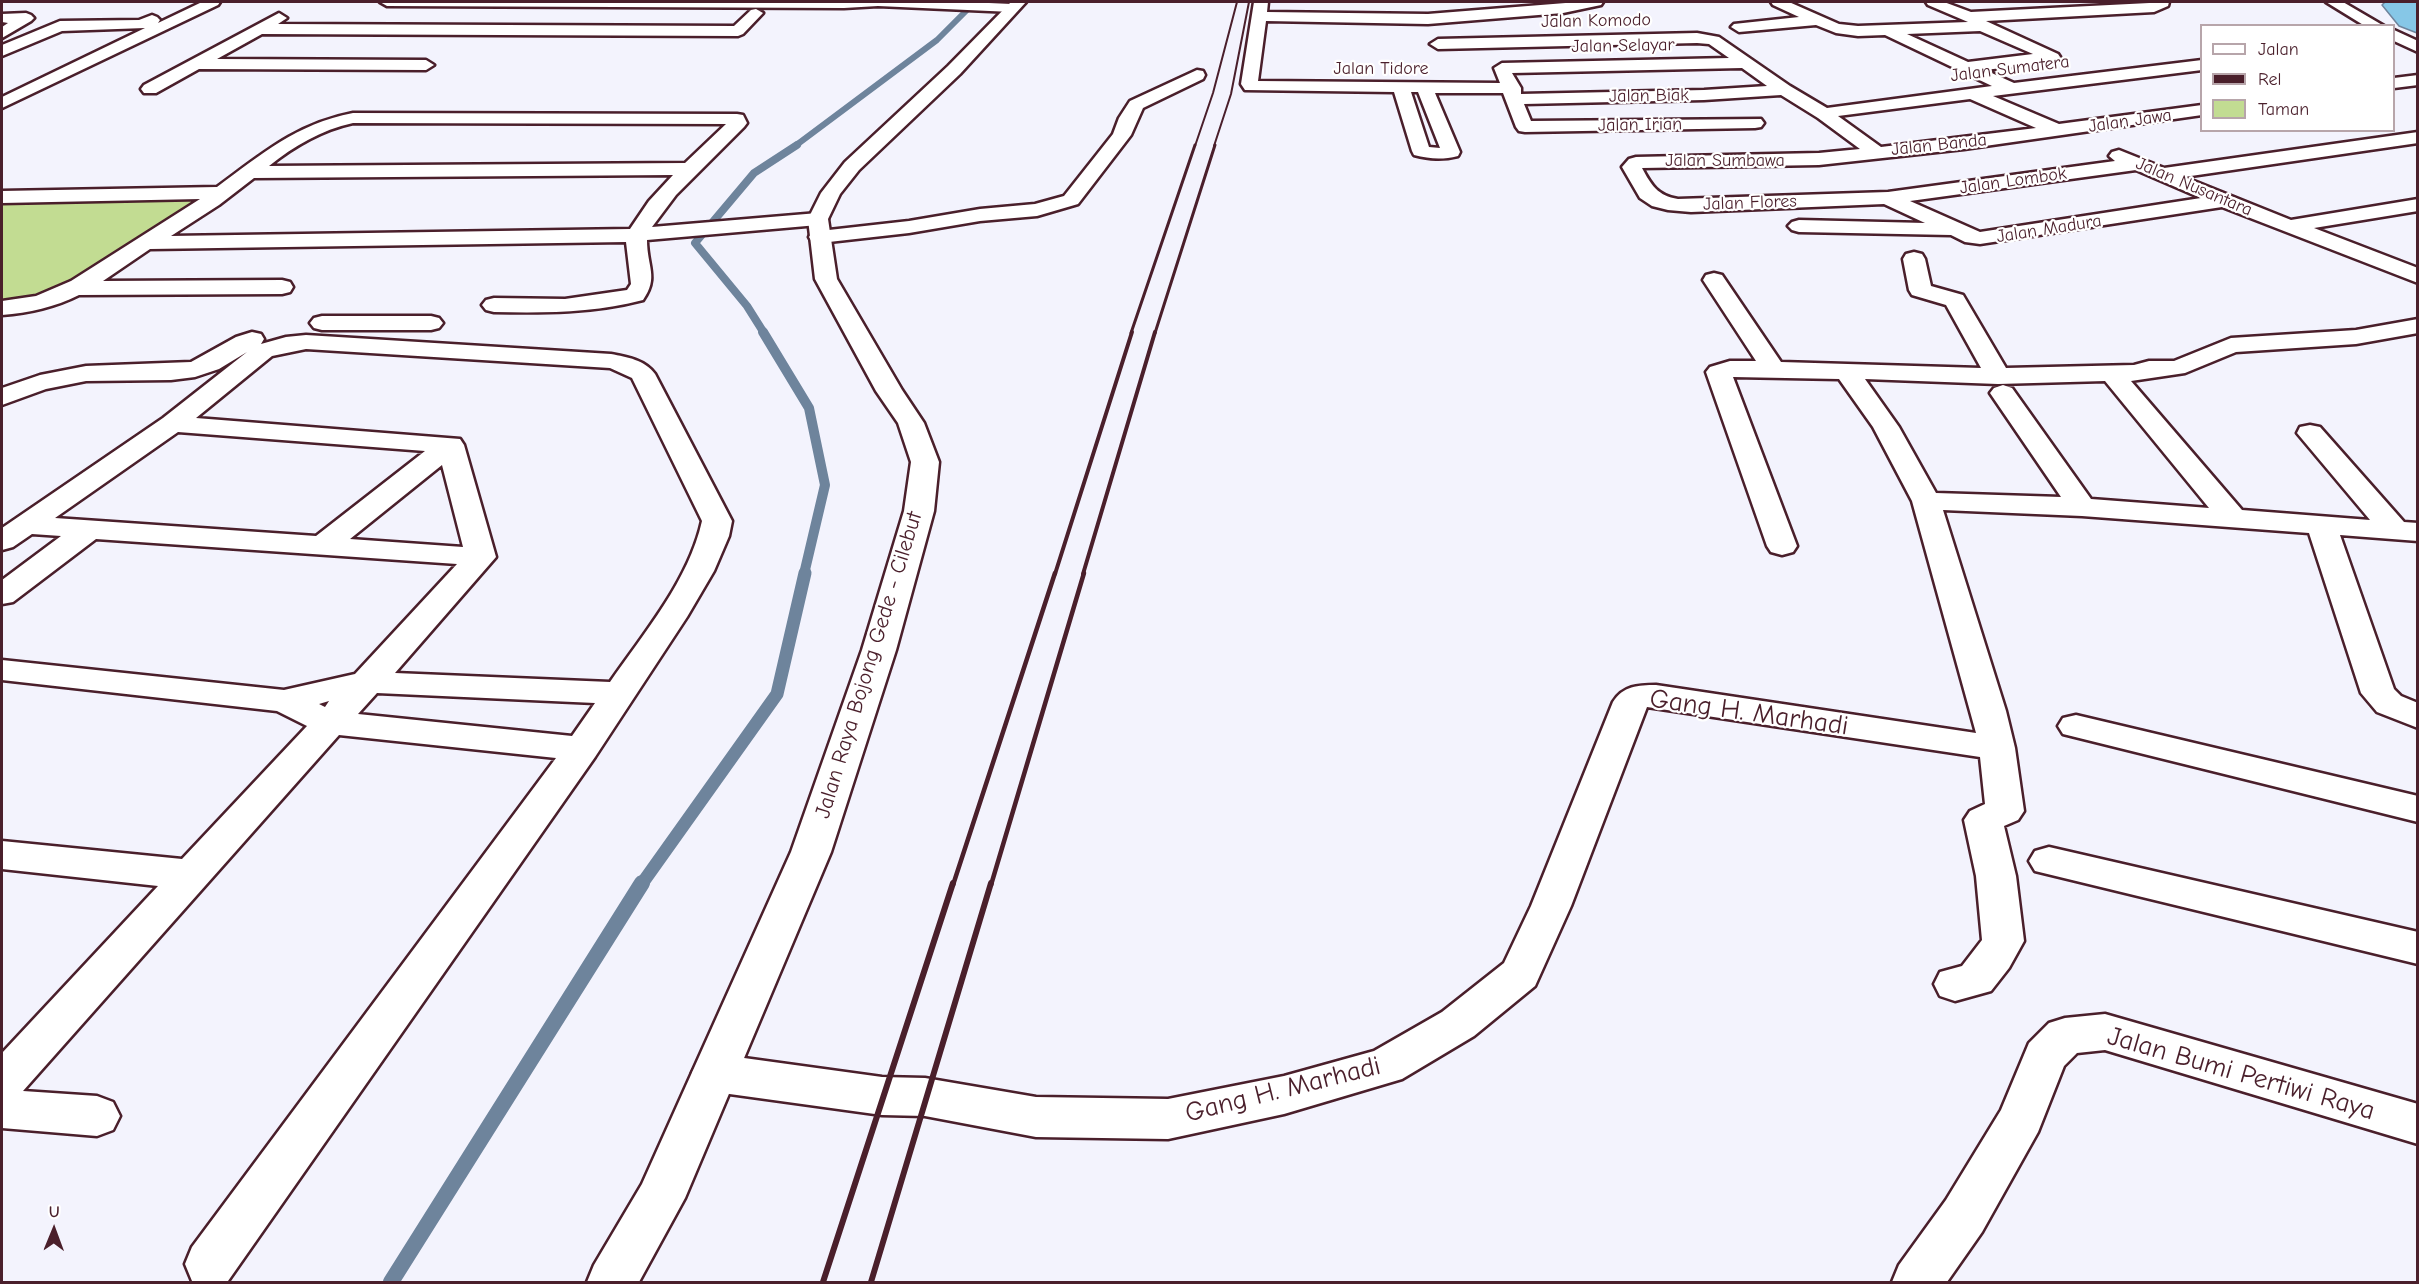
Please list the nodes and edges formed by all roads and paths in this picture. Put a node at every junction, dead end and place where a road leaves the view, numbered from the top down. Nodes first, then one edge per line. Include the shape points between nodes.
1 (188, 2) edge
2 (213, 2) edge
3 (387, 2) edge
4 (499, 2) edge
5 (523, 2) edge
6 (874, 2) edge
7 (881, 2) edge
8 (1596, 2) edge
9 (1778, 2) edge
10 (1934, 2) edge
11 (2028, 2) edge
12 (2160, 2) edge
13 (2333, 2) edge
14 (918, 3) junction
15 (752, 6) edge
16 (1011, 6) edge
17 (1260, 9) edge
18 (2057, 12) junction
19 (284, 16) dead end
20 (1863, 16) dead end
21 (2, 18) edge
22 (865, 18) dead end
23 (897, 18) dead end
24 (1818, 20) junction
25 (1976, 22) junction
26 (2373, 24) edge
27 (1738, 27) dead end
28 (150, 28) junction
29 (261, 29) junction
30 (461, 29) junction
31 (487, 29) junction
32 (1887, 30) junction
33 (2, 33) edge
34 (2397, 38) edge
35 (1488, 43) junction
36 (1438, 44) dead end
37 (2418, 47) edge
38 (2, 51) edge
39 (1745, 63) junction
40 (2200, 65) edge
41 (191, 67) junction
42 (1968, 67) junction
43 (1502, 68) junction
44 (1197, 75) dead end
45 (2418, 80) edge
46 (2395, 83) edge
47 (1401, 88) junction
48 (1425, 88) junction
49 (150, 89) dead end
50 (2012, 89) junction
51 (1784, 90) junction
52 (1971, 93) junction
53 (1513, 94) junction
54 (1727, 94) junction
55 (2, 103) edge
56 (2200, 110) edge
57 (1824, 114) junction
58 (1769, 131) junction
59 (2059, 131) junction
60 (2418, 137) edge
61 (1876, 152) junction
62 (1811, 159) junction
63 (2138, 164) junction
64 (1632, 166) joint
65 (692, 169) junction
66 (247, 172) junction
67 (2163, 174) junction
68 (222, 193) junction
69 (2, 197) edge
70 (1887, 198) junction
71 (2224, 201) junction
72 (2418, 205) edge
73 (810, 226) junction
74 (1799, 226) dead end
75 (2290, 226) junction
76 (1958, 230) junction
77 (637, 235) junction
78 (146, 243) junction
79 (1914, 259) dead end
80 (2418, 276) edge
81 (1714, 280) dead end
82 (282, 287) dead end
83 (80, 288) junction
84 (494, 305) dead end
85 (2, 308) edge
86 (431, 323) dead end
87 (2418, 326) edge
88 (1773, 369) junction
89 (1846, 370) junction
90 (2112, 374) junction
91 (2000, 385) junction
92 (2, 397) edge
93 (172, 424) junction
94 (2310, 433) dead end
95 (450, 445) junction
96 (1926, 501) junction
97 (2082, 507) junction
98 (2232, 517) junction
99 (2321, 524) junction
100 (90, 529) junction
101 (2406, 531) edge
102 (14, 533) edge
103 (322, 546) junction
104 (1782, 546) dead end
105 (481, 557) junction
106 (2, 595) edge
107 (2, 670) edge
108 (367, 681) junction
109 (620, 693) junction
110 (284, 701) junction
111 (2418, 717) edge
112 (330, 723) junction
113 (2076, 726) dead end
114 (1997, 748) junction
115 (582, 749) junction
116 (2418, 809) edge
117 (2, 855) edge
118 (2049, 861) dead end
119 (193, 875) junction
120 (2418, 948) edge
121 (1955, 984) dead end
122 (715, 1073) junction
123 (2, 1083) edge
124 (2, 1109) edge
125 (97, 1116) dead end
126 (2418, 1124) edge
127 (210, 1264) dead end
128 (612, 1282) edge
129 (1917, 1282) edge

1 - 28 street
2 - 28 street
3 - 4 street
4 - 5 street
4 - 30 street
5 - 15 street
5 - 31 street
6 - 15 street
7 - 14 street
7 - 22 street
8 - 17 street via 1563,9 1428,19
9 - 24 street
10 - 25 street
11 - 18 street
12 - 18 street via 2161,6 2154,8
13 - 26 street
14 - 16 street
14 - 23 street
15 - 31 street via 738,31
16 - 73 street via 954,70 852,166
17 - 47 street, Jalan Tidore via 1251,86
18 - 25 street
19 - 29 street
20 - 32 street
21 - 33 street via 26,18
24 - 27 street
24 - 32 street via 1845,30
25 - 32 street
25 - 42 street via 2052,57
28 - 38 street via 46,28
28 - 55 street
29 - 30 street
29 - 41 street
30 - 31 street
32 - 42 street
34 - 37 street
35 - 36 street, Jalan Komodo
35 - 39 street, Jalan Komodo via 1706,38
35 - 43 street
39 - 43 street, Jalan Selayar
39 - 51 street
40 - 50 street, Jalan Sumatera
41 - 41 street via 419,71 426,66
41 - 49 street
42 - 50 street
43 - 53 street
44 - 73 street via 1136,105 1122,135 1071,200 1037,210 909,227
45 - 46 street
47 - 48 street, Jalan Tidore
47 - 48 street via 1421,151 1451,152
48 - 53 street, Jalan Tidore
50 - 52 street, Jalan Sumatera
51 - 54 street, Jalan Biak
51 - 57 street
52 - 57 street, Jalan Sumatera
52 - 59 street, Jalan Nusantara
53 - 54 street, Jalan Biak
53 - 58 street, Jalan Irian via 1526,127
54 - 58 street, Jalan Madura
56 - 59 street, Jalan Jawa
57 - 61 street
58 - 62 street, Jalan Madura
59 - 61 street, Jalan Banda
59 - 63 street, Jalan Nusantara
60 - 67 street
61 - 62 street, Jalan Banda
62 - 64 street, Jalan Sumbawa via 1648,161
62 - 70 street, Jalan Madura
63 - 67 street, Jalan Nusantara
63 - 70 street, Jalan Lombok
64 - 70 street, Jalan Flores via 1650,198 1671,205
65 - 66 street
65 - 66 street via 738,123 737,119 353,118 313,128
65 - 77 street via 658,204
66 - 68 street
67 - 71 street, Jalan Nusantara
68 - 69 street
68 - 78 street
70 - 76 street, Jalan Madura
71 - 75 street, Jalan Nusantara
71 - 76 street, Jalan Madura via 1990,238 1973,237
72 - 75 street
73 - 77 street
73 - 122 street, Jalan Raya Bojong Gede - Cilebut via 826,279 911,423 924,462 919,511 879,650 811,852
74 - 76 street
75 - 80 street, Jalan Nusantara
77 - 78 street
77 - 84 street via 642,284 635,295 580,306
78 - 83 street
79 - 91 street via 1920,290 1955,300
81 - 88 street
82 - 83 street
83 - 85 street via 41,302
86 - 92 street via 299,323 267,331 196,369 59,377
87 - 90 street via 2356,337 2230,345 2176,368
88 - 89 street
88 - 104 street via 1719,372
89 - 91 street
89 - 96 street via 1886,427
90 - 91 street
90 - 98 street
91 - 97 street
93 - 95 street
93 - 102 street
93 - 109 street via 263,351 286,344 306,342 612,361 629,366 642,374 717,520 699,571
94 - 101 street
95 - 103 street
95 - 105 street
96 - 97 street
96 - 114 street
97 - 98 street
98 - 99 street
99 - 101 street
99 - 111 street via 2378,693 2390,704
100 - 102 street
100 - 103 street
100 - 106 street
103 - 105 street
105 - 108 street
107 - 110 street
108 - 109 street
108 - 110 street
108 - 112 street
109 - 115 street
110 - 112 street
112 - 115 street
112 - 119 street
113 - 116 street
114 - 121 street via 2005,811 1983,820 1996,876 2003,941 1977,978
114 - 122 street, Gang H. Marhadi via 1640,696 1630,702 1551,906 1520,974 1458,1024 1386,1066 1284,1095 1168,1119 1036,1117 925,1097 882,1096
115 - 127 street
117 - 119 street
118 - 120 street
119 - 123 street
122 - 128 street, Jalan Raya Bojong Gede - Cilebut via 660,1198
124 - 125 street
126 - 129 street, Jalan Bumi Pertiwi Raya via 2105,1032 2065,1036 2045,1056 2021,1118 1964,1216

